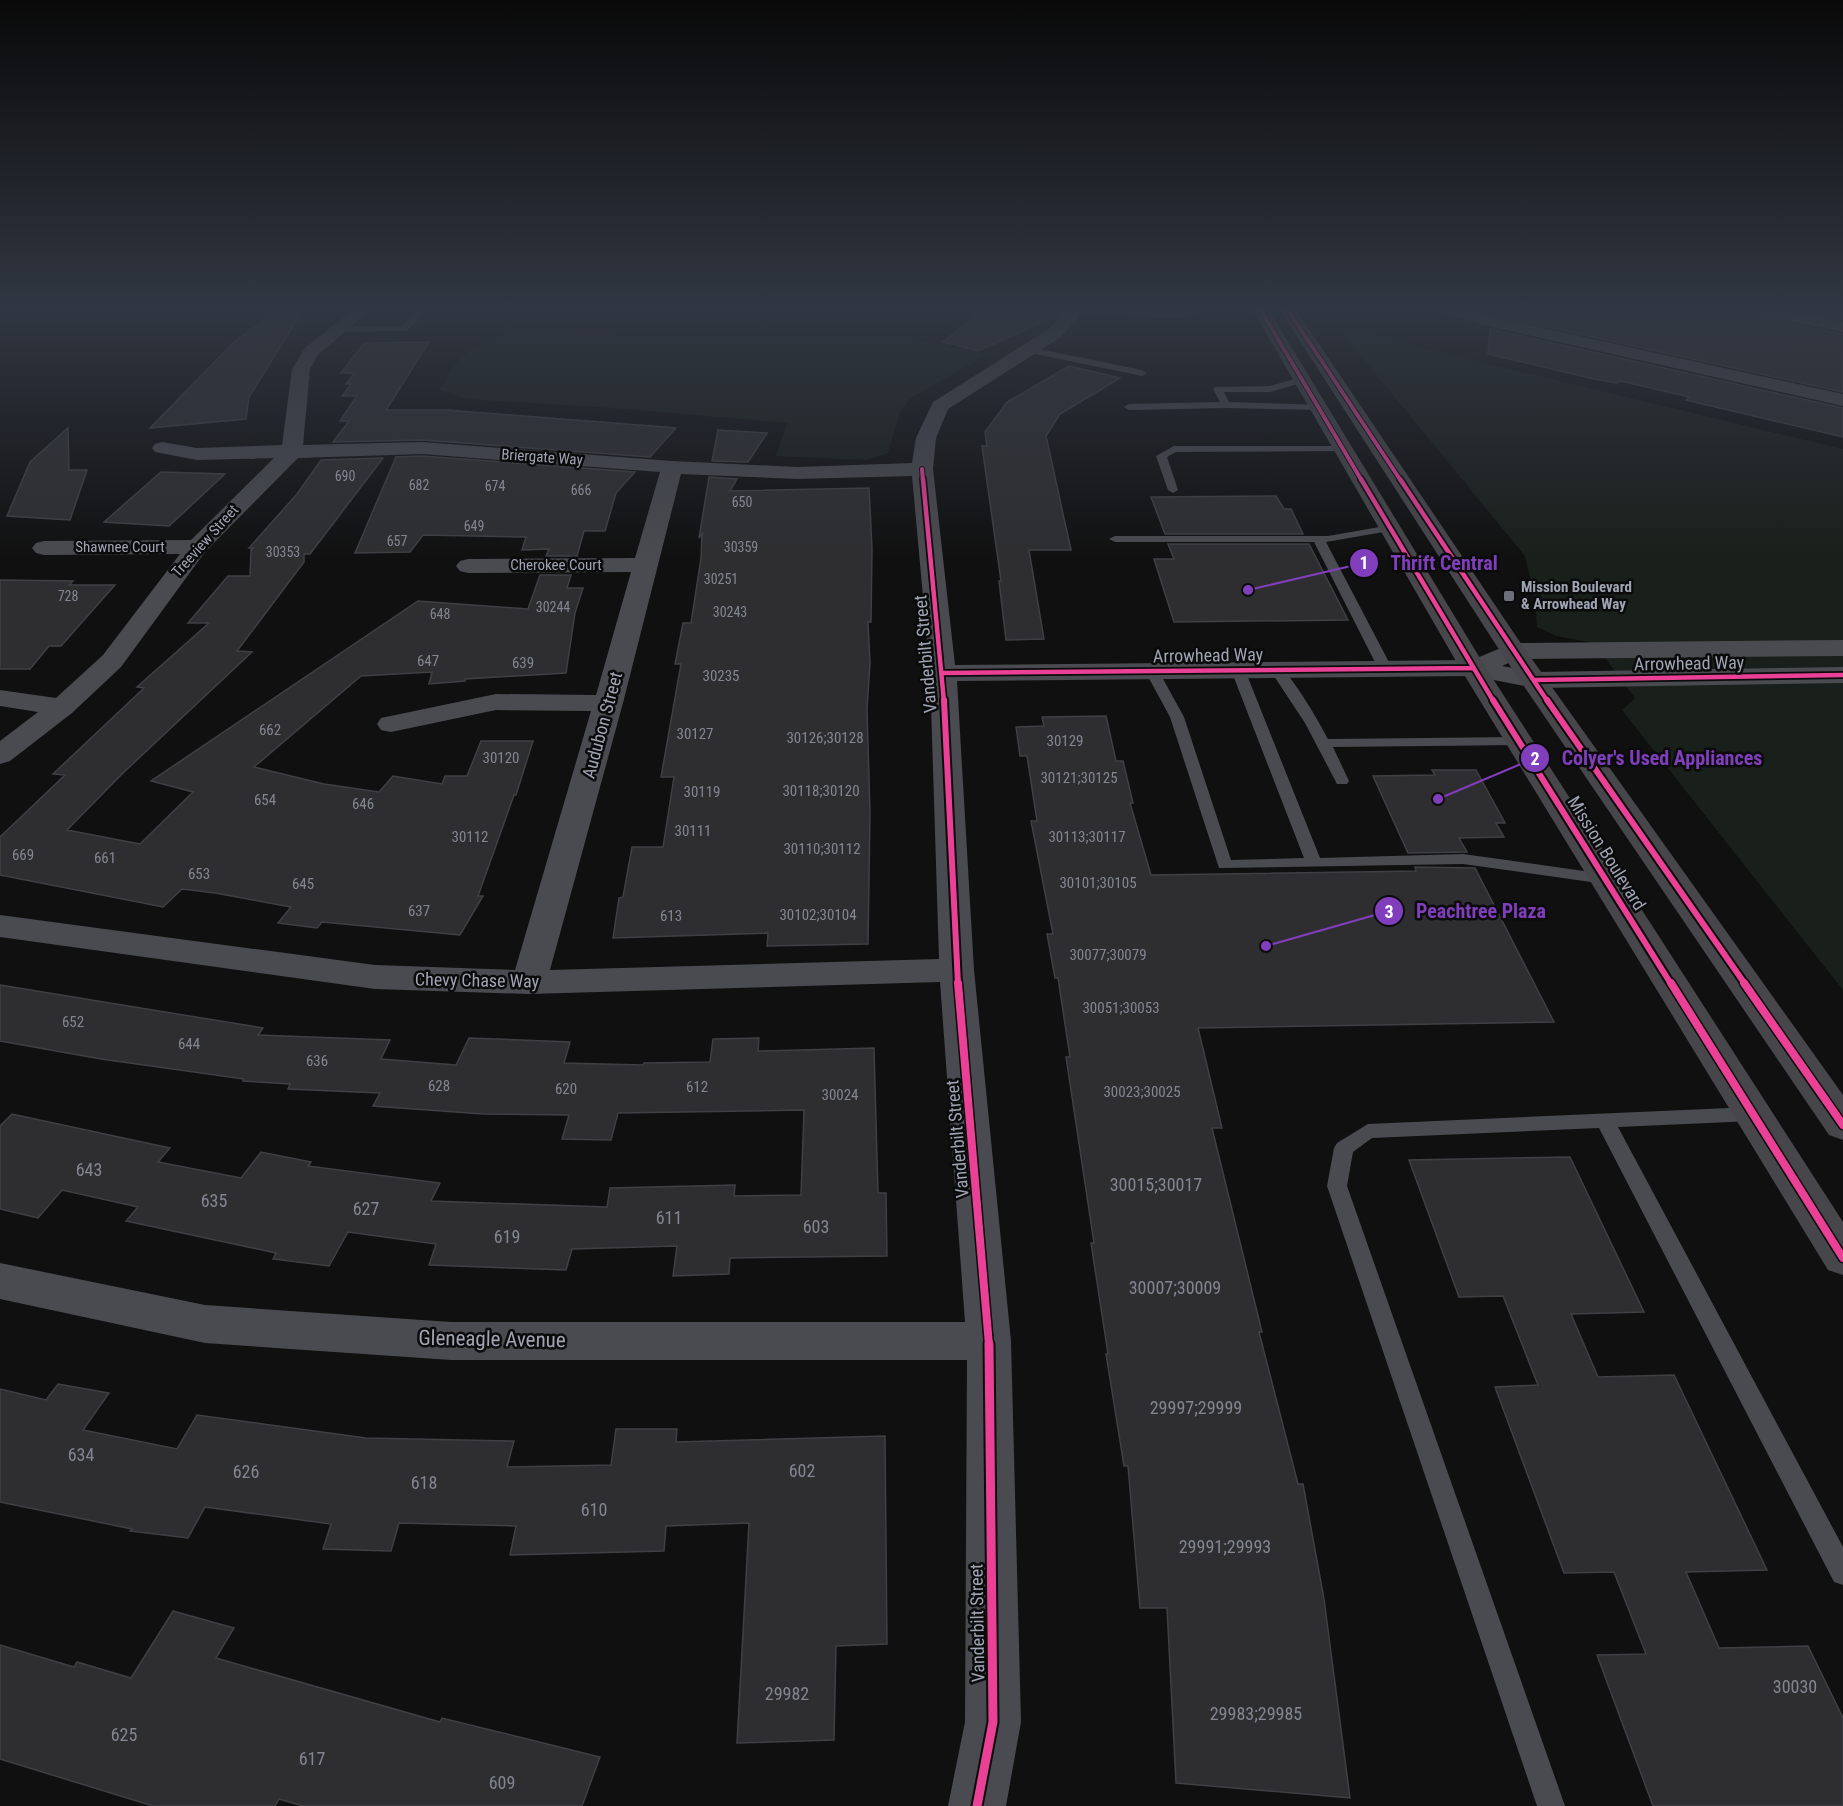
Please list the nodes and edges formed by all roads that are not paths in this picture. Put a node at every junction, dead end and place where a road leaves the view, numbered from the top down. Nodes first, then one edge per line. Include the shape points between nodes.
1 (299, 391) edge
2 (963, 391) edge
3 (1219, 391) edge
4 (1309, 391) edge
5 (1342, 391) edge
6 (1804, 391) edge
7 (1843, 400) edge
8 (1226, 405) junction
9 (1129, 407) dead end
10 (1319, 408) junction
11 (162, 448) dead end
12 (1343, 449) junction
13 (292, 452) junction
14 (672, 467) junction
15 (922, 469) junction
16 (1173, 490) dead end
17 (1391, 528) junction
18 (1318, 539) junction
19 (1115, 540) dead end
20 (197, 547) junction
21 (44, 548) dead end
22 (643, 565) junction
23 (468, 566) dead end
24 (1843, 648) edge
25 (1513, 651) junction
26 (1385, 668) junction
27 (1473, 668) junction
28 (1238, 670) junction
29 (1276, 670) junction
30 (1152, 671) junction
31 (943, 673) junction
32 (1843, 675) edge
33 (1535, 680) junction
34 (0, 698) edge
35 (609, 703) junction
36 (62, 707) junction
37 (391, 724) dead end
38 (1519, 741) junction
39 (1325, 743) junction
40 (0, 755) edge
41 (1342, 781) dead end
42 (1314, 863) junction
43 (1605, 879) junction
44 (0, 926) edge
45 (957, 970) junction
46 (529, 982) junction
47 (1753, 1114) junction
48 (1605, 1121) junction
49 (1843, 1125) edge
50 (1843, 1258) edge
51 (0, 1281) edge
52 (989, 1341) junction
53 (1843, 1574) edge
54 (977, 1806) edge
55 (1551, 1806) edge

1 - 13 street
2 - 15 street, Vanderbilt Street via 940,406 926,438
3 - 8 lane
4 - 10 main road, Mission Boulevard
5 - 25 main road, Mission Boulevard
6 - 7 street
8 - 9 lane
8 - 10 lane
10 - 12 main road, Mission Boulevard
11 - 13 street, Briergate Way via 197,454
12 - 16 lane via 1174,449 1161,456
12 - 17 main road, Mission Boulevard
13 - 14 street, Briergate Way via 422,448
13 - 20 street, Treeview Street
14 - 15 street, Briergate Way via 797,473
14 - 22 street, Audubon Street
15 - 31 street, Vanderbilt Street
17 - 18 lane
17 - 27 main road, Mission Boulevard
18 - 19 lane
18 - 26 lane
20 - 21 street, Shawnee Court
20 - 36 street, Treeview Street via 111,661
22 - 23 street, Cherokee Court
22 - 35 street, Audubon Street
24 - 25 street, Arrowhead Way
25 - 27 street, Arrowhead Way
25 - 33 main road, Mission Boulevard
26 - 27 street, Arrowhead Way
26 - 29 street, Arrowhead Way
27 - 33 street, Arrowhead Way
27 - 38 main road, Mission Boulevard
28 - 29 street, Arrowhead Way
28 - 30 street, Arrowhead Way
28 - 42 lane
29 - 39 lane
30 - 31 street, Arrowhead Way
30 - 42 lane via 1177,717 1225,865
31 - 45 street, Vanderbilt Street
32 - 33 street, Arrowhead Way
33 - 49 main road, Mission Boulevard
34 - 36 street
35 - 37 street via 496,702
35 - 46 street, Audubon Street
36 - 40 street, Treeview Street
38 - 39 lane
38 - 43 main road, Mission Boulevard
39 - 41 lane
42 - 43 lane via 1463,859
43 - 47 main road, Mission Boulevard
44 - 46 street, Chevy Chase Way via 375,977
45 - 46 street, Chevy Chase Way
45 - 52 street, Vanderbilt Street
47 - 48 lane
47 - 50 main road, Mission Boulevard
48 - 53 lane
48 - 55 lane via 1368,1131 1344,1148 1337,1186
51 - 52 street, Gleneagle Avenue via 205,1323 451,1341
52 - 54 street, Vanderbilt Street via 993,1722

